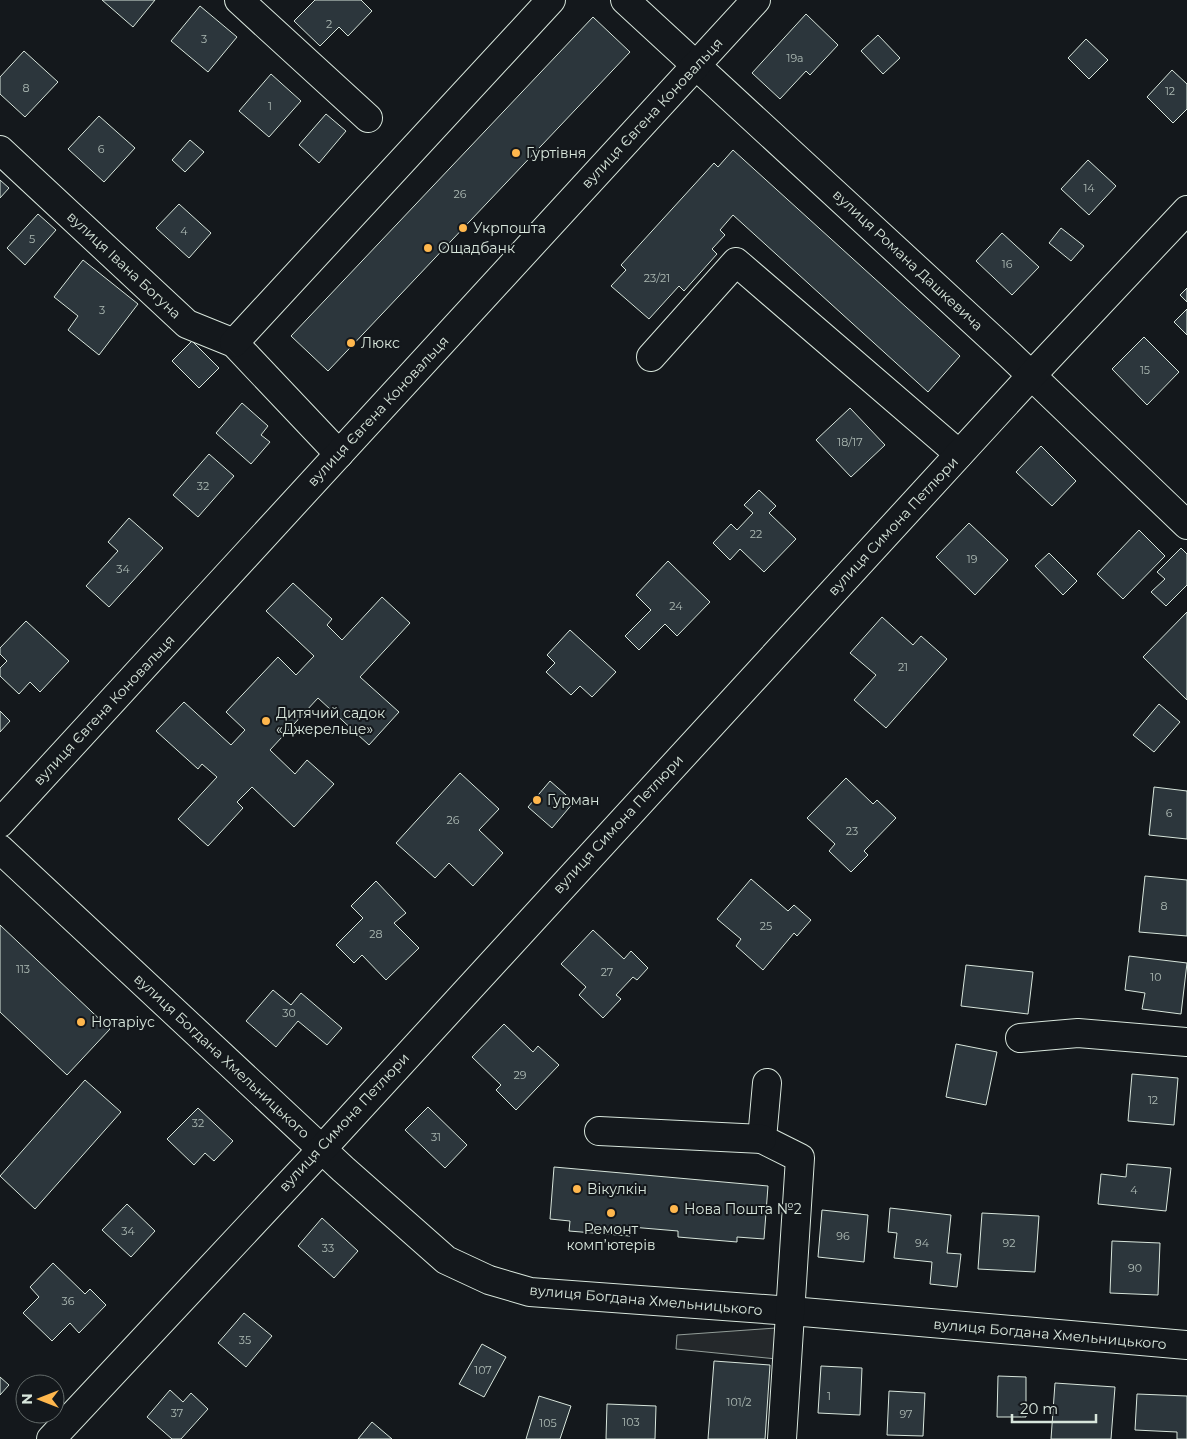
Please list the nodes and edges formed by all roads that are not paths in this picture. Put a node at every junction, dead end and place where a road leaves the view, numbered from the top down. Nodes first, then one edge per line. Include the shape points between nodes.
1 (239, 0) edge
2 (552, 0) edge
3 (624, 0) edge
4 (756, 0) edge
5 (697, 65) junction
6 (368, 118) dead end
7 (0, 150) edge
8 (1187, 210) edge
9 (234, 343) junction
10 (651, 357) dead end
11 (1031, 376) junction
12 (339, 454) junction
13 (959, 454) junction
14 (1187, 525) edge
15 (0, 823) edge
16 (0, 849) edge
17 (1020, 1038) dead end
18 (1187, 1042) edge
19 (767, 1083) dead end
20 (599, 1131) dead end
21 (762, 1139) junction
22 (322, 1149) junction
23 (791, 1311) junction
24 (1187, 1345) edge
25 (51, 1439) edge
26 (782, 1439) edge

1 - 6 street
2 - 9 street
3 - 5 street, вулиця Романа Дашкевича
4 - 5 street, вулиця Євгена Коновальця
5 - 11 street, вулиця Романа Дашкевича
5 - 12 street, вулиця Євгена Коновальця
7 - 9 street, вулиця Івана Богуна via 187,324
8 - 11 street, вулиця Симона Петлюри
9 - 12 street, вулиця Івана Богуна
10 - 13 street via 736,262
11 - 13 street, вулиця Симона Петлюри
11 - 14 street, вулиця Романа Дашкевича
12 - 15 street, вулиця Євгена Коновальця
13 - 22 street, вулиця Симона Петлюри
16 - 22 street, вулиця Богдана Хмельницького
17 - 18 street via 1078,1033
19 - 21 street
20 - 21 street
21 - 23 street via 800,1158
22 - 23 street, вулиця Богдана Хмельницького via 446,1260 489,1280 530,1292
22 - 25 street, вулиця Симона Петлюри
23 - 24 street, вулиця Богдана Хмельницького
23 - 26 street

